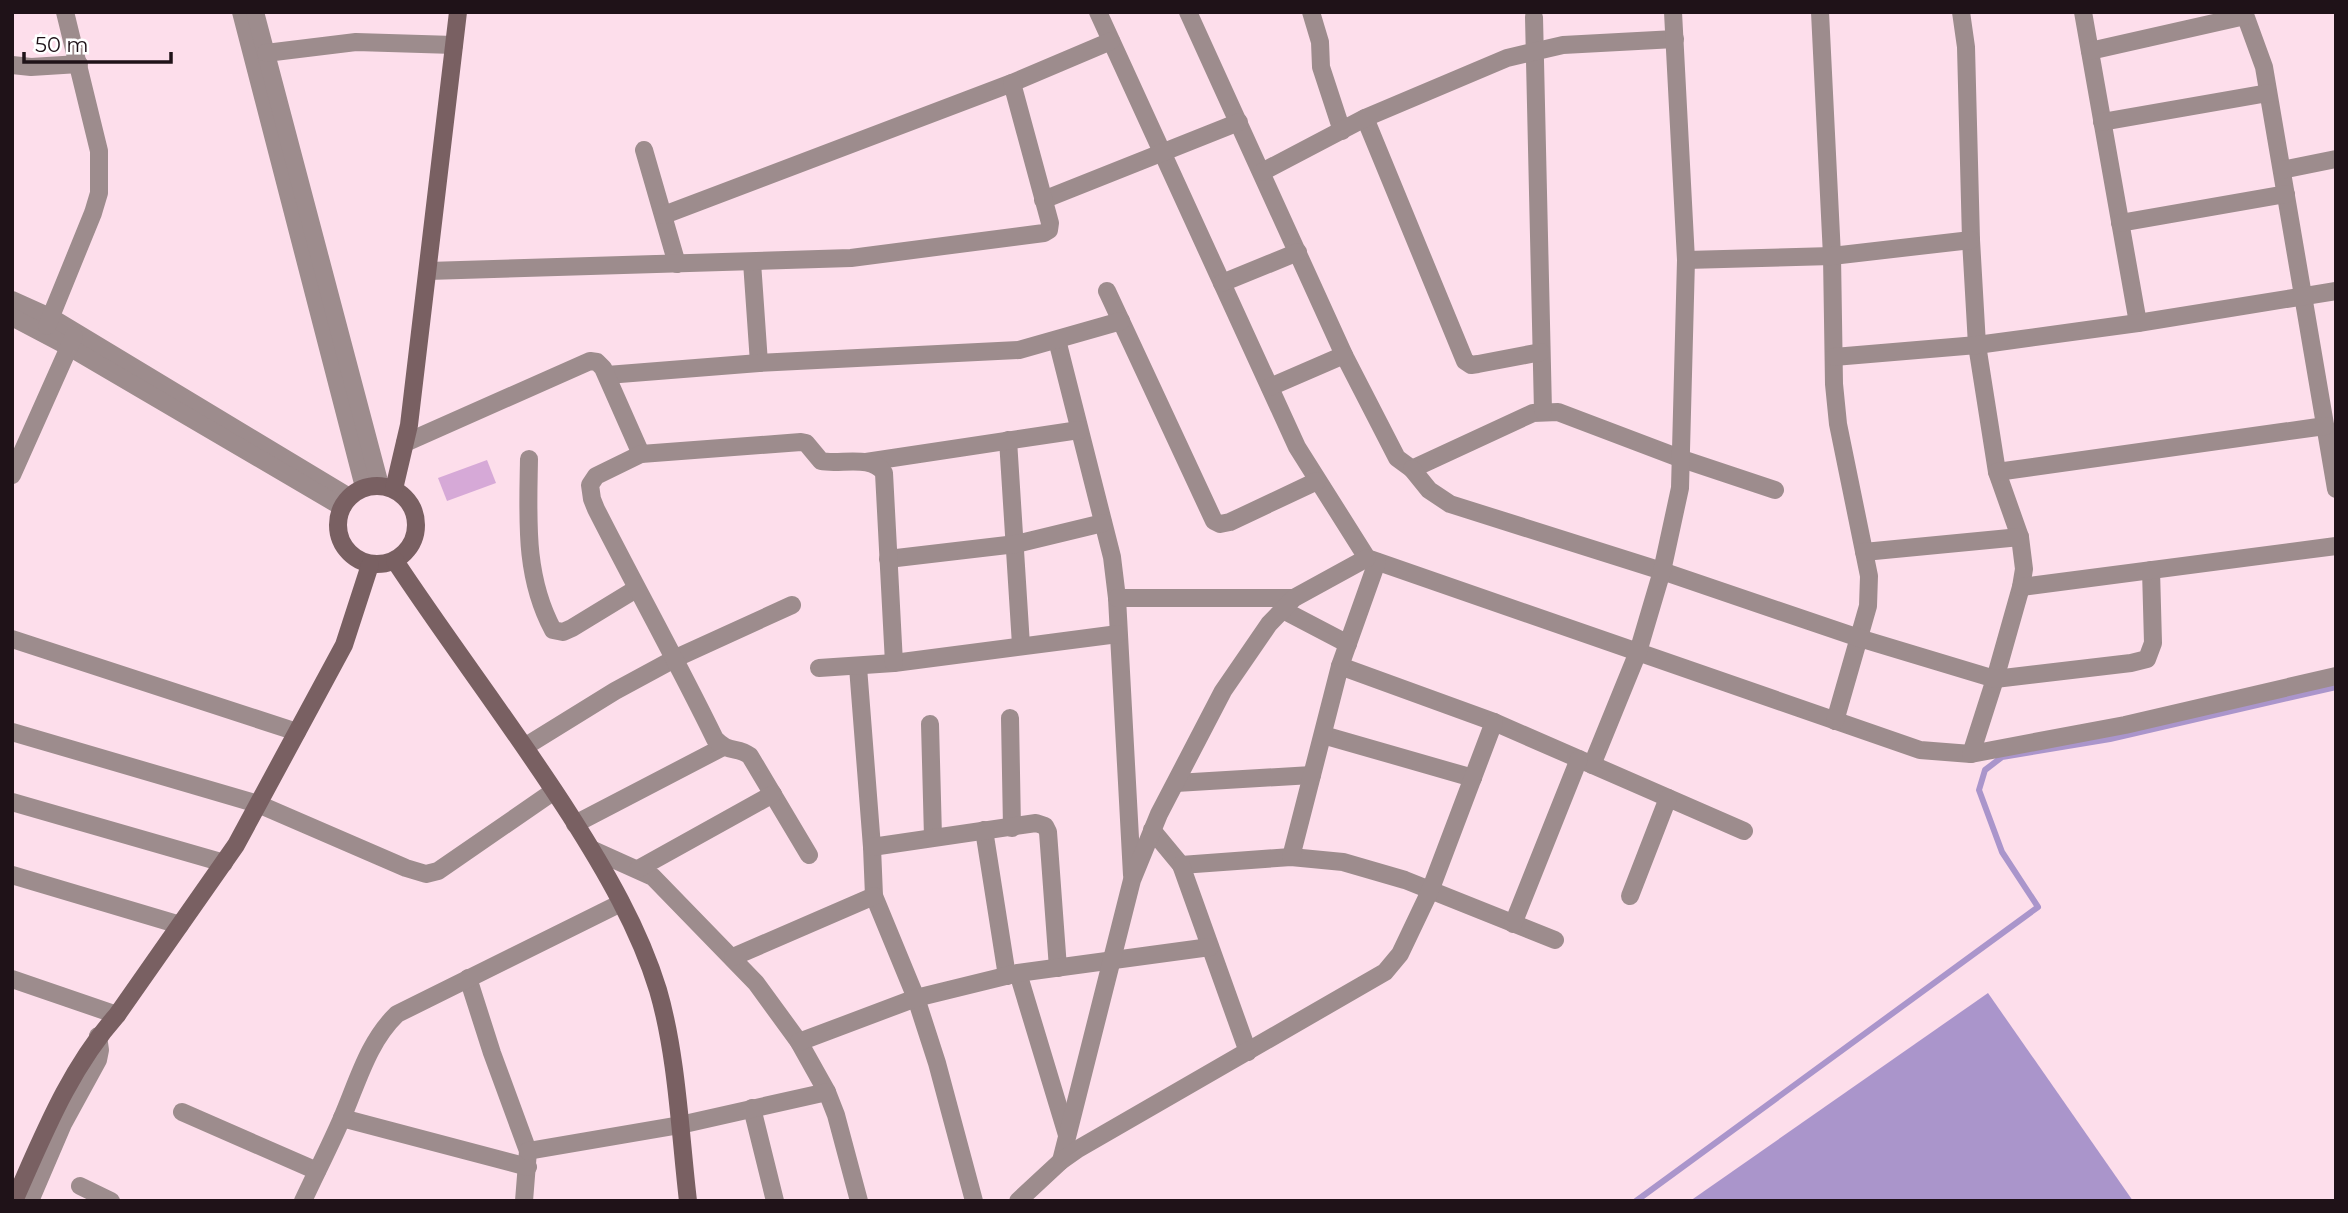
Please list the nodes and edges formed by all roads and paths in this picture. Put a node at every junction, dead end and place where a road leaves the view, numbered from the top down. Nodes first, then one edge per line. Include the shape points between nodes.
1 (65, 12) edge
2 (241, 12) edge
3 (255, 12) edge
4 (458, 12) edge
5 (1098, 12) edge
6 (1188, 12) edge
7 (1673, 12) edge
8 (1820, 12) edge
9 (1961, 12) edge
10 (2083, 12) edge
11 (1317, 14) edge
12 (2244, 14) edge
13 (1534, 17) dead end
14 (1675, 39) junction
15 (1111, 41) junction
16 (454, 45) junction
17 (1534, 50) junction
18 (2090, 51) junction
19 (266, 53) junction
20 (79, 64) junction
21 (12, 65) edge
22 (1012, 83) junction
23 (2268, 93) junction
24 (1365, 118) junction
25 (1239, 122) junction
26 (2102, 122) junction
27 (1342, 131) junction
28 (644, 150) dead end
29 (1162, 152) junction
30 (2336, 159) edge
31 (2282, 170) junction
32 (1262, 172) junction
33 (2286, 194) junction
34 (1043, 200) junction
35 (663, 215) junction
36 (2120, 223) junction
37 (1970, 240) junction
38 (1298, 252) junction
39 (1832, 256) junction
40 (1686, 260) junction
41 (752, 261) junction
42 (677, 264) junction
43 (428, 271) junction
44 (1222, 283) junction
45 (1107, 291) dead end
46 (2336, 291) edge
47 (2304, 296) junction
48 (12, 300) edge
49 (12, 317) edge
50 (1121, 321) junction
51 (2138, 323) junction
52 (47, 325) junction
53 (72, 340) junction
54 (1057, 340) junction
55 (1978, 345) junction
56 (1541, 352) junction
57 (1345, 355) junction
58 (1834, 357) junction
59 (759, 363) junction
60 (607, 375) junction
61 (1270, 387) junction
62 (1543, 411) junction
63 (2325, 426) junction
64 (1079, 430) junction
65 (1008, 440) junction
66 (405, 443) junction
67 (641, 454) junction
68 (528, 459) dead end
69 (1682, 459) junction
70 (866, 462) junction
71 (1412, 469) junction
72 (1997, 472) junction
73 (12, 475) edge
74 (1317, 481) junction
75 (2336, 489) edge
76 (1775, 490) dead end
77 (366, 493) junction
78 (1103, 523) junction
79 (2020, 537) junction
80 (1016, 544) junction
81 (2336, 546) edge
82 (1864, 552) junction
83 (888, 559) junction
84 (1372, 560) junction
85 (395, 561) junction
86 (369, 565) junction
87 (2151, 570) junction
88 (1662, 571) junction
89 (2021, 587) junction
90 (636, 589) junction
91 (1117, 598) junction
92 (792, 604) dead end
93 (1289, 604) junction
94 (1118, 634) junction
95 (1859, 638) junction
96 (12, 639) edge
97 (1348, 644) junction
98 (1021, 645) junction
99 (1638, 652) junction
100 (676, 658) junction
101 (894, 663) junction
102 (1340, 666) junction
103 (858, 667) junction
104 (819, 668) dead end
105 (2336, 676) edge
106 (1995, 679) junction
107 (1010, 719) dead end
108 (1835, 721) junction
109 (1494, 722) junction
110 (930, 724) dead end
111 (297, 732) junction
112 (12, 733) edge
113 (1322, 735) junction
114 (526, 746) junction
115 (723, 747) junction
116 (1972, 754) junction
117 (1585, 762) junction
118 (1312, 775) junction
119 (1473, 778) junction
120 (1176, 783) junction
121 (555, 791) junction
122 (773, 794) junction
123 (1668, 798) junction
124 (12, 802) edge
125 (258, 804) junction
126 (575, 824) junction
127 (1012, 828) junction
128 (984, 830) junction
129 (1152, 830) junction
130 (1744, 831) dead end
131 (933, 837) junction
132 (872, 847) junction
133 (593, 850) junction
134 (809, 855) dead end
135 (1291, 857) junction
136 (224, 863) junction
137 (1181, 865) junction
138 (638, 869) junction
139 (12, 875) edge
140 (1132, 880) junction
141 (1430, 891) junction
142 (874, 896) junction
143 (1630, 896) dead end
144 (621, 903) junction
145 (1513, 924) junction
146 (180, 925) junction
147 (1555, 940) dead end
148 (1210, 947) junction
149 (733, 957) junction
150 (1111, 960) junction
151 (1058, 968) junction
152 (1012, 975) junction
153 (468, 978) junction
154 (12, 979) edge
155 (916, 998) junction
156 (117, 1015) junction
157 (98, 1036) junction
158 (799, 1042) junction
159 (1248, 1052) junction
160 (827, 1092) junction
161 (752, 1108) junction
162 (182, 1112) dead end
163 (342, 1118) junction
164 (680, 1125) junction
165 (1067, 1135) junction
166 (528, 1159) junction
167 (1061, 1161) junction
168 (317, 1171) junction
169 (80, 1186) dead end
170 (14, 1201) edge
171 (30, 1201) edge
172 (111, 1201) edge
173 (303, 1201) edge
174 (524, 1201) edge
175 (688, 1201) edge
176 (775, 1201) edge
177 (859, 1201) edge
178 (974, 1201) edge
179 (1018, 1201) edge

1 - 20 street
2 - 77 street
3 - 19 street
4 - 16 main road
5 - 15 street
6 - 25 street
7 - 14 street
8 - 39 street
9 - 37 street via 1966,47
10 - 18 street
11 - 27 street via 1321,67
12 - 18 street
12 - 23 street via 2264,67
13 - 17 street
14 - 17 street via 1563,44
14 - 40 street
15 - 22 street
15 - 29 street
16 - 19 street via 356,41
16 - 43 main road
17 - 24 street
17 - 56 street
18 - 26 street
19 - 77 street
20 - 21 street
20 - 52 street via 99,151 99,193
22 - 34 street
22 - 35 street
23 - 26 street
23 - 31 street
24 - 27 street
24 - 56 street via 1465,361 1471,365
25 - 29 street
25 - 32 street
26 - 36 street
27 - 32 street
28 - 35 street
29 - 34 street
29 - 44 street
30 - 31 street
31 - 33 street
32 - 38 street
33 - 36 street
33 - 47 street
34 - 41 street via 1049,230 1037,235 851,258
35 - 42 street
36 - 51 street
37 - 39 street
37 - 55 street
38 - 44 street
38 - 57 street
39 - 40 street
39 - 58 street
40 - 69 street
41 - 42 street
41 - 59 street
42 - 43 street
43 - 66 main road
44 - 61 street
45 - 50 street
46 - 47 street
47 - 51 street
47 - 63 street
48 - 52 street
49 - 52 street
50 - 54 street
50 - 74 street via 1214,521 1230,522
51 - 55 street
52 - 53 street
53 - 73 street
53 - 77 street
54 - 59 street via 1018,350
54 - 64 street
55 - 58 street
55 - 72 street
56 - 62 street
57 - 61 street
57 - 71 street via 1397,458
58 - 82 street via 1838,424
59 - 60 street
60 - 66 street via 597,362 590,361
60 - 67 street
61 - 74 street
62 - 69 street via 1558,412
62 - 71 street
63 - 72 street
63 - 75 street
64 - 65 street
64 - 78 street
65 - 70 street
65 - 80 street
66 - 77 main road
67 - 70 street via 801,442 821,461
67 - 90 street via 596,476 590,485 596,509
68 - 90 street via 531,569 553,630 572,628
69 - 76 street
69 - 88 street via 1676,515
70 - 83 street via 884,473
71 - 88 street via 1429,490 1450,504
72 - 79 street
74 - 84 street
77 - 85 main road via 403,495 415,512 413,542
77 - 86 main road via 337,522 339,537 350,554
78 - 80 street
78 - 91 street
79 - 82 street
79 - 89 street
80 - 83 street
80 - 98 street
81 - 87 street
82 - 95 street via 1868,606
83 - 101 street
84 - 93 street
84 - 97 street
84 - 99 street
85 - 86 main road
85 - 114 main road
86 - 111 main road via 344,645
87 - 89 street
87 - 106 street via 2153,643 2147,659
88 - 95 street
88 - 99 street
89 - 106 street
90 - 100 street
91 - 93 street
91 - 94 street
92 - 100 street
93 - 97 street
93 - 120 street via 1223,691
94 - 98 street
94 - 140 street
95 - 106 street
95 - 108 street
96 - 111 street
97 - 102 street
98 - 101 street
99 - 108 street
99 - 117 street
100 - 114 street
100 - 115 street
101 - 103 street
102 - 109 street
102 - 113 street
103 - 104 street
103 - 132 street
105 - 116 street via 2125,725
106 - 116 street
107 - 127 street
108 - 116 street via 1920,750
109 - 117 street
109 - 119 street
110 - 131 street
111 - 125 main road
112 - 125 street
113 - 118 street
113 - 119 street
114 - 121 main road
115 - 122 street via 750,755
115 - 126 street
117 - 123 street
117 - 145 street
118 - 120 street
118 - 135 street
119 - 141 street
120 - 129 street
121 - 125 street via 438,871 426,874
121 - 126 main road
122 - 134 street
122 - 138 street
123 - 130 street
123 - 143 street
124 - 136 street
125 - 136 main road
126 - 133 main road
127 - 128 street
127 - 151 street via 1042,824 1048,832
128 - 131 street
128 - 152 street
129 - 137 street
129 - 140 street
131 - 132 street
132 - 142 street
133 - 138 street
133 - 144 main road
135 - 137 street
135 - 141 street via 1343,862
136 - 146 main road
137 - 148 street
138 - 149 street via 663,885
139 - 146 street
140 - 150 street
141 - 145 street
141 - 159 street via 1400,954 1385,972
142 - 149 street
142 - 155 street
144 - 153 street
144 - 164 main road via 658,992
145 - 147 street
146 - 156 main road
148 - 150 street
148 - 159 street
149 - 158 street
150 - 151 street
150 - 165 street
151 - 152 street
152 - 155 street
152 - 165 street
153 - 163 street via 397,1014 384,1026 371,1046
153 - 166 street
154 - 156 street
155 - 158 street
155 - 178 street
156 - 157 main road
157 - 170 main road via 65,1089
157 - 171 street via 98,1060 63,1124
158 - 160 street
159 - 167 street
160 - 161 street
160 - 177 street
161 - 164 street
161 - 176 street
162 - 168 street
163 - 166 street
163 - 168 street
164 - 166 street
164 - 175 main road
165 - 167 street
166 - 174 street
167 - 179 street
168 - 173 street
169 - 172 street

